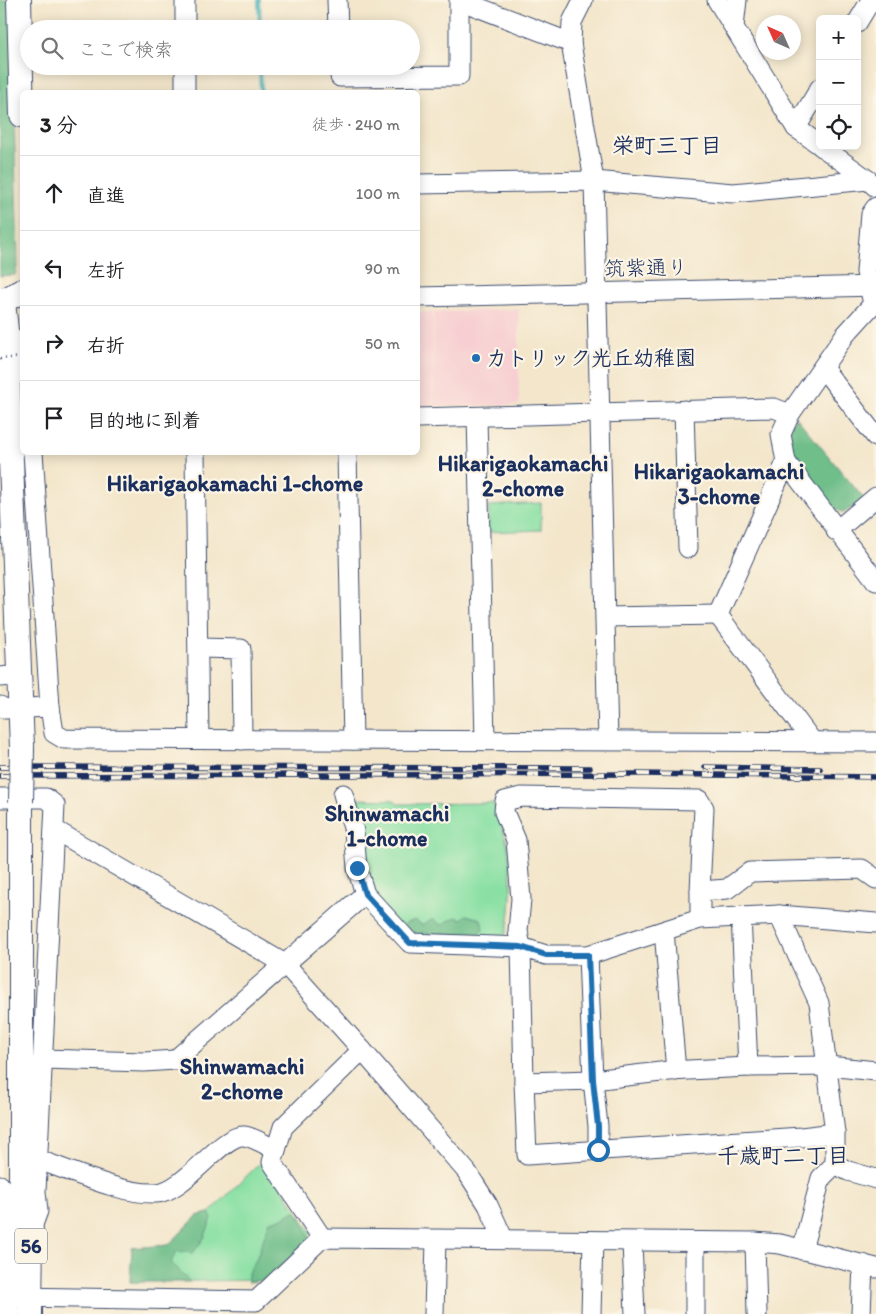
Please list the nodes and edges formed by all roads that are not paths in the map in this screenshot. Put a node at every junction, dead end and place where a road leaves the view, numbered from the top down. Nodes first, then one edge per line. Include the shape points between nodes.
1 (20, 0) edge
2 (185, 0) edge
3 (337, 0) edge
4 (583, 0) edge
5 (717, 0) edge
6 (737, 0) edge
7 (871, 0) edge
8 (501, 7) edge
9 (861, 17) edge
10 (20, 20) edge
11 (185, 20) edge
12 (338, 20) edge
13 (734, 26) junction
14 (571, 43) junction
15 (21, 75) edge
16 (185, 75) edge
17 (340, 79) edge
18 (22, 90) edge
19 (185, 90) edge
20 (816, 95) edge
21 (796, 128) junction
22 (816, 142) edge
23 (826, 150) edge
24 (594, 181) junction
25 (420, 184) edge
26 (872, 184) edge
27 (876, 207) edge
28 (872, 286) edge
29 (595, 292) junction
30 (420, 297) edge
31 (10, 299) edge
32 (6, 330) junction
33 (20, 363) edge
34 (823, 368) junction
35 (684, 410) junction
36 (599, 413) junction
37 (790, 414) junction
38 (478, 417) junction
39 (420, 418) edge
40 (16, 430) edge
41 (876, 437) edge
42 (33, 455) edge
43 (195, 455) edge
44 (347, 455) edge
45 (786, 462) junction
46 (876, 497) edge
47 (836, 531) junction
48 (688, 548) dead end
49 (876, 581) edge
50 (718, 615) junction
51 (606, 617) junction
52 (199, 648) junction
53 (10, 676) edge
54 (0, 706) edge
55 (50, 707) junction
56 (200, 739) junction
57 (485, 739) junction
58 (242, 740) junction
59 (353, 740) junction
60 (608, 740) junction
61 (812, 740) junction
62 (876, 742) edge
63 (344, 794) dead end
64 (11, 800) edge
65 (55, 830) junction
66 (876, 879) edge
67 (700, 891) junction
68 (365, 894) junction
69 (778, 915) junction
70 (740, 916) junction
71 (700, 919) junction
72 (876, 923) edge
73 (664, 931) junction
74 (521, 947) junction
75 (588, 955) junction
76 (286, 964) junction
77 (362, 1050) junction
78 (43, 1060) junction
79 (828, 1066) junction
80 (748, 1067) junction
81 (676, 1071) junction
82 (876, 1071) edge
83 (593, 1080) junction
84 (524, 1082) junction
85 (835, 1132) junction
86 (276, 1150) junction
87 (598, 1150) junction
88 (39, 1160) junction
89 (834, 1164) junction
90 (876, 1179) edge
91 (10, 1182) edge
92 (31, 1230) junction
93 (322, 1238) junction
94 (503, 1238) junction
95 (436, 1240) junction
96 (593, 1241) junction
97 (632, 1242) junction
98 (755, 1242) junction
99 (695, 1243) junction
100 (802, 1250) junction
101 (869, 1266) edge
102 (4, 1302) edge
103 (30, 1306) edge
104 (138, 1306) edge
105 (228, 1307) edge
106 (262, 1308) edge
107 (434, 1314) edge
108 (592, 1314) edge
109 (635, 1314) edge
110 (695, 1314) edge
111 (757, 1314) edge
112 (861, 1314) edge

1 - 10 main road
2 - 11 street
3 - 12 street
4 - 14 street via 572,22
5 - 13 street
6 - 13 street
7 - 9 street
8 - 14 street
8 - 17 street via 459,0 459,76
13 - 21 street
14 - 24 street
15 - 18 main road
16 - 19 street
20 - 21 street
21 - 22 street
23 - 26 street
24 - 25 street
24 - 26 street via 733,193
24 - 29 street
27 - 28 street via 871,214 866,272
28 - 29 street, 筑紫通り
28 - 34 street via 873,304 845,335
29 - 30 street, 筑紫通り
29 - 36 street
31 - 32 main road, 56
32 - 33 street via 16,341
32 - 40 main road, 56
34 - 37 street
34 - 41 street
35 - 36 street
35 - 37 street via 774,408
35 - 48 street
36 - 38 street
36 - 51 street
37 - 45 street via 781,434
38 - 39 street
38 - 57 street
40 - 53 main road, 56
42 - 55 street
43 - 52 street
44 - 59 street
45 - 47 street
45 - 50 street
46 - 47 street
47 - 49 street
50 - 51 street
50 - 61 street
51 - 60 street
52 - 56 street
52 - 58 street via 241,649
53 - 64 main road, 56, bridge via 22,748
54 - 55 street via 5,709
55 - 56 street via 54,733 64,739
56 - 58 street
57 - 59 street
57 - 60 street
58 - 59 street
60 - 61 street
61 - 62 street
63 - 68 street
64 - 65 street via 46,798 55,805
64 - 91 main road, 56
65 - 76 street
65 - 78 street
66 - 67 street via 862,869 750,872 727,889
67 - 71 street
67 - 74 street via 704,808 699,800 520,797 505,800 504,812 516,840
68 - 74 street via 410,943
68 - 76 street
69 - 70 street
69 - 72 street
69 - 79 street via 819,1004
70 - 71 street
70 - 80 street
71 - 73 street
73 - 75 street
73 - 81 street
74 - 75 street via 546,955
74 - 84 street
75 - 83 street
76 - 77 street
76 - 78 street via 175,1060
77 - 86 street via 283,1127
77 - 94 street via 467,1172 488,1205
78 - 88 street
79 - 80 street
79 - 82 street
79 - 85 street
80 - 81 street
81 - 83 street
83 - 84 street
83 - 87 street
84 - 87 street via 527,1155
85 - 87 street
85 - 89 street
86 - 88 street via 244,1136 230,1140 179,1183 158,1194 136,1193
86 - 93 street via 272,1162
88 - 92 street via 38,1212
89 - 90 street
89 - 100 street via 821,1178
91 - 92 main road, 56 via 25,1209
91 - 102 main road, 56
92 - 103 main road, 56
93 - 95 street
93 - 106 street
94 - 95 street
94 - 96 street
95 - 107 street
96 - 97 street
96 - 108 street
97 - 99 street
97 - 109 street
98 - 99 street
98 - 100 street
98 - 111 street
99 - 110 street
100 - 101 street
101 - 112 street
102 - 103 street
103 - 104 street
104 - 105 street
105 - 106 street

